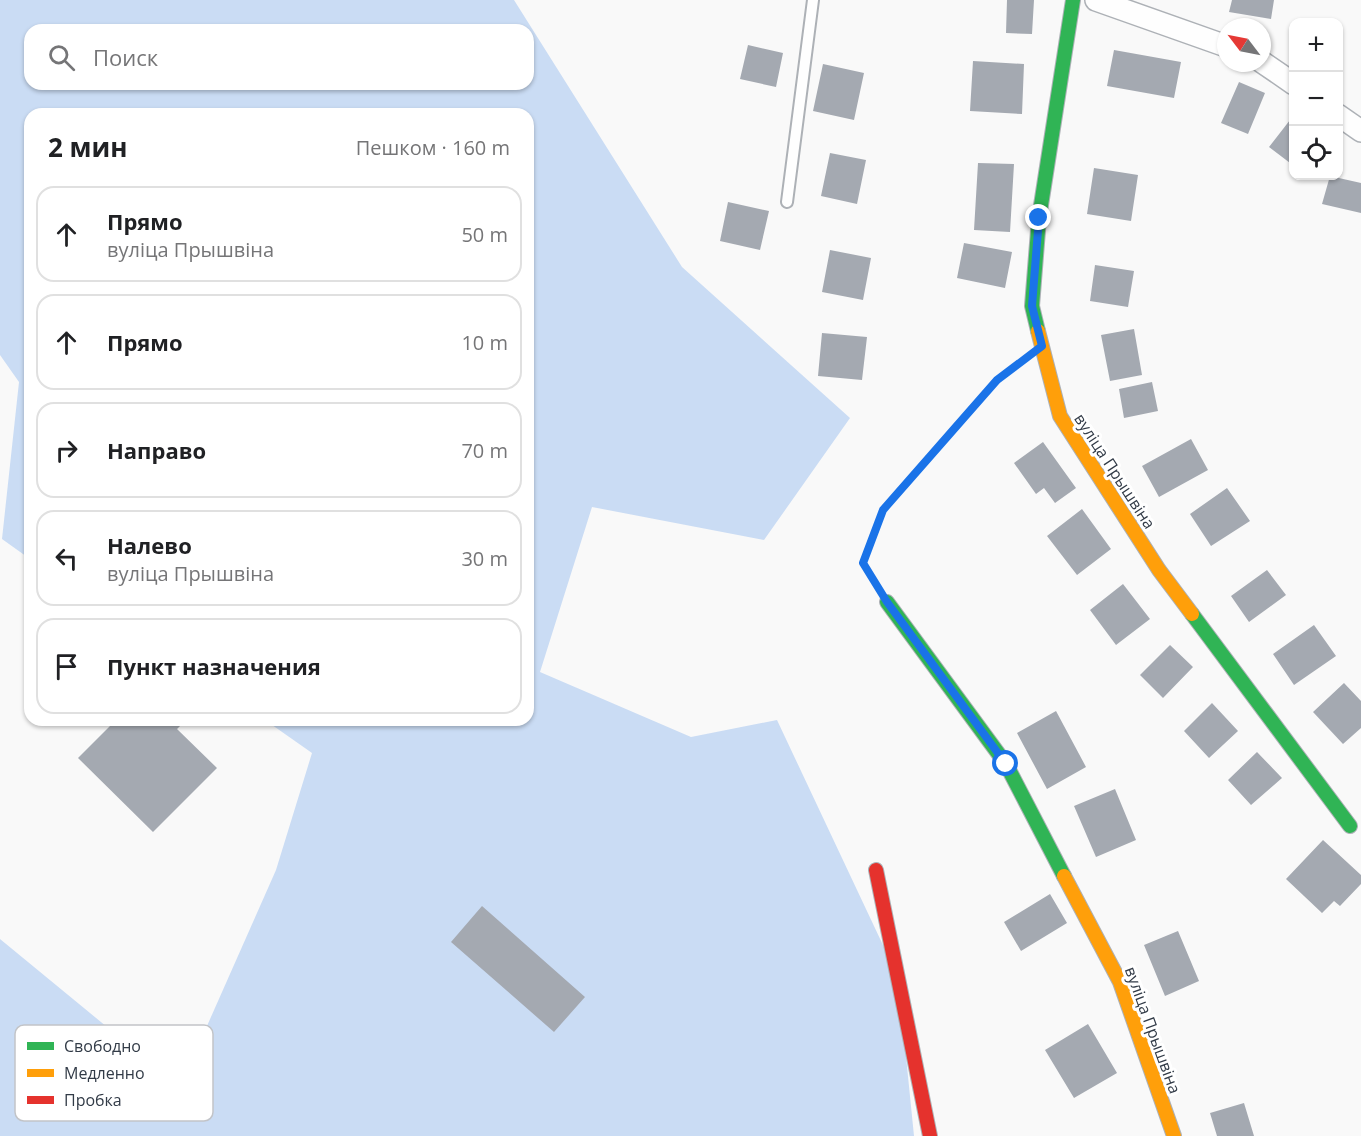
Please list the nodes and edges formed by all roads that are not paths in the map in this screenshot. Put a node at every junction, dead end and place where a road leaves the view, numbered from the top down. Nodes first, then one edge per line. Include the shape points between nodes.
1 (813, 0) edge
2 (1073, 0) edge
3 (1096, 0) edge
4 (1217, 43) edge
5 (1271, 68) edge
6 (1289, 81) edge
7 (1343, 118) edge
8 (1361, 131) edge
9 (787, 202) dead end
10 (887, 602) road end
11 (1350, 826) dead end
12 (876, 870) dead end
13 (930, 1136) edge
14 (1174, 1136) edge

1 - 9 lane
2 - 11 street, вуліца Прышвіна via 1039,218 1032,306 1060,416 1159,570
3 - 4 street
5 - 6 street
7 - 8 street
10 - 14 street, вуліца Прышвіна via 1006,764 1120,982
12 - 13 street

